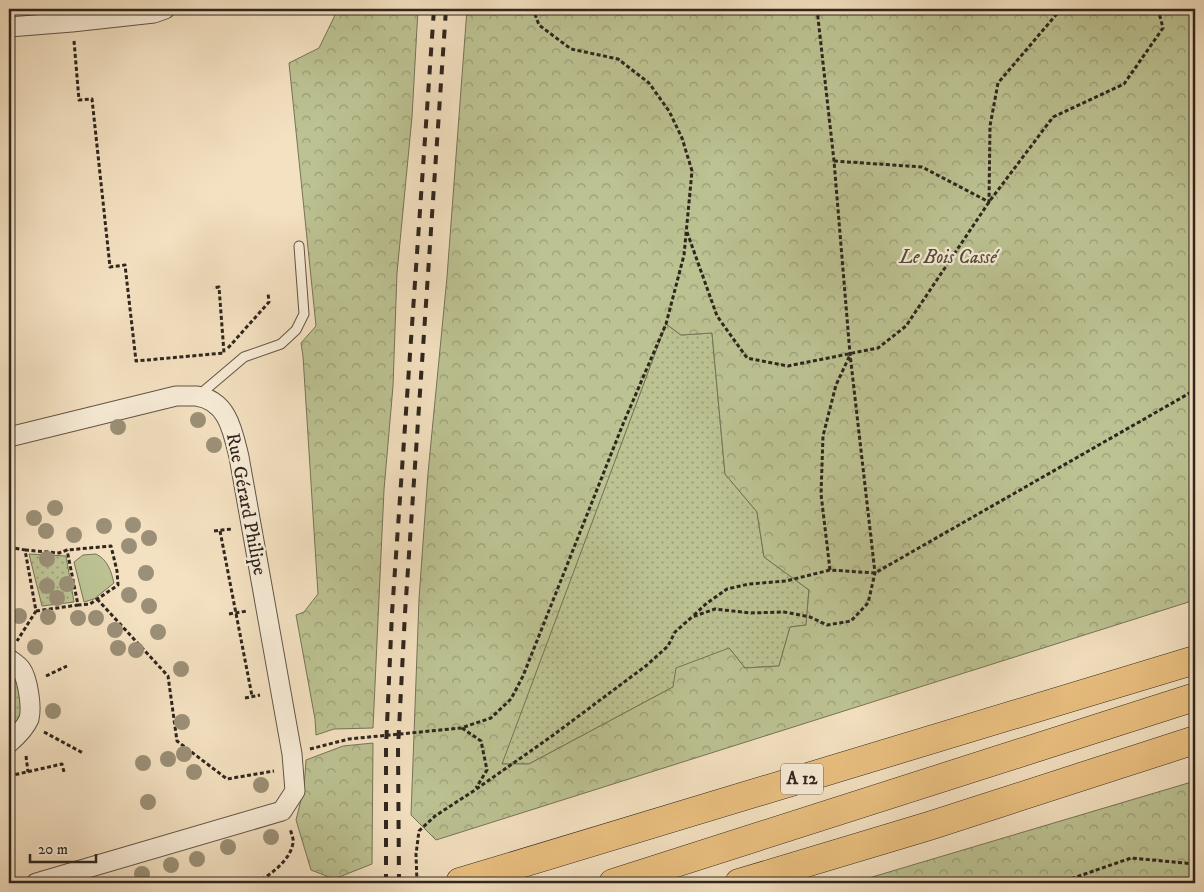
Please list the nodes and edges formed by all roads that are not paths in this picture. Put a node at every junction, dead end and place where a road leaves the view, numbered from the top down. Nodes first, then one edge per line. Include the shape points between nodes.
1 (165, 9) edge
2 (9, 27) edge
3 (299, 246) dead end
4 (198, 396) junction
5 (9, 437) edge
6 (11, 654) edge
7 (1195, 655) edge
8 (1195, 660) edge
9 (1144, 675) junction
10 (1195, 697) edge
11 (1195, 740) edge
12 (9, 743) edge
13 (460, 882) edge
14 (36, 883) edge
15 (613, 883) edge
16 (739, 883) edge

1 - 2 street via 154,13
3 - 4 lane via 304,314 296,330 281,344 244,357
4 - 5 street via 176,396
4 - 14 street, Rue Gérard Philipe via 213,402 224,412 230,422 239,457 287,761 295,791 282,811
6 - 12 street via 24,676 30,704 28,720
7 - 9 highway
8 - 9 highway, A 12
9 - 13 highway, A 12
10 - 15 highway, A 12
11 - 16 highway via 930,826

